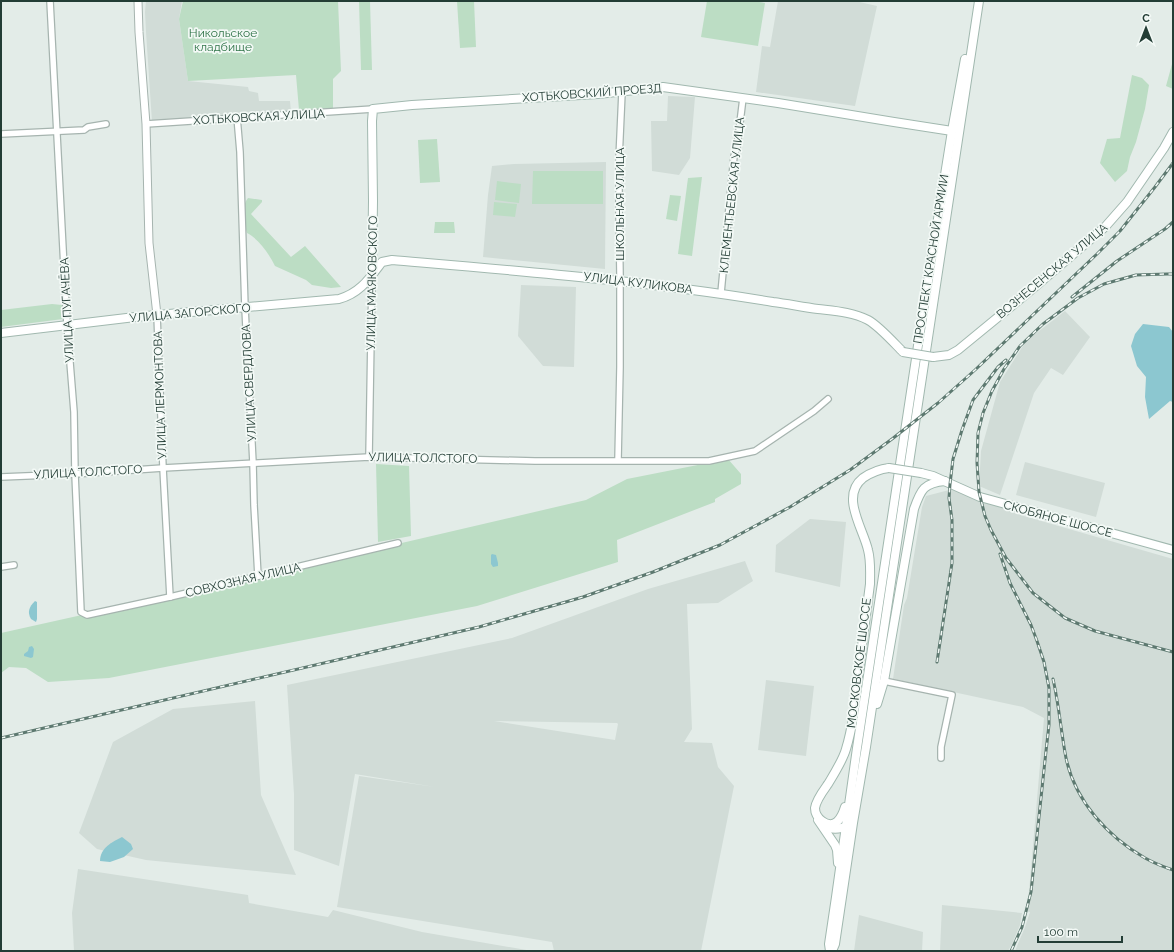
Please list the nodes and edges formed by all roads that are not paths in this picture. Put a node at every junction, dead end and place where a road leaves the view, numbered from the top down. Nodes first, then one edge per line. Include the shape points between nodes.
1 (50, 1) edge
2 (138, 1) edge
3 (975, 1) edge
4 (979, 1) edge
5 (622, 92) junction
6 (743, 98) junction
7 (373, 109) junction
8 (237, 117) junction
9 (106, 124) dead end
10 (146, 124) junction
11 (58, 131) junction
12 (952, 131) junction
13 (1173, 132) edge
14 (1, 134) edge
15 (372, 275) junction
16 (620, 281) junction
17 (717, 293) junction
18 (245, 308) junction
19 (157, 315) junction
20 (68, 325) junction
21 (1, 333) edge
22 (901, 350) joint
23 (828, 399) dead end
24 (369, 457) junction
25 (618, 460) junction
26 (253, 463) junction
27 (163, 468) junction
28 (889, 468) joint
29 (75, 474) junction
30 (1, 477) edge
31 (945, 482) junction
32 (896, 518) junction
33 (398, 543) dead end
34 (1173, 550) edge
35 (14, 565) dead end
36 (1, 567) edge
37 (258, 576) junction
38 (170, 597) junction
39 (87, 615) joint
40 (884, 681) junction
41 (866, 747) junction
42 (941, 758) dead end
43 (851, 791) junction
44 (816, 814) junction
45 (849, 825) junction
46 (839, 878) junction
47 (831, 951) edge

1 - 11 street, УЛИЦА ПУГАЧЁВА
2 - 10 street, УЛИЦА ЛЕРМОНТОВА
3 - 12 main road, ПРОСПЕКТ КРАСНОЙ АРМИИ
4 - 32 main road, ПРОСПЕКТ КРАСНОЙ АРМИИ
5 - 6 main road, ХОТЬКОВСКИЙ ПРОЕЗД via 663,87
5 - 7 main road, ХОТЬКОВСКИЙ ПРОЕЗД
5 - 16 street, ШКОЛЬНАЯ УЛИЦА via 619,159
6 - 12 main road, ХОТЬКОВСКИЙ ПРОЕЗД
6 - 17 street, КЛЕМЕНТЬЕВСКАЯ УЛИЦА
7 - 8 street, ХОТЬКОВСКАЯ УЛИЦА
7 - 15 main road, УЛИЦА МАЯКОВСКОГО
8 - 10 street, ХОТЬКОВСКАЯ УЛИЦА
8 - 18 street, УЛИЦА СВЕРДЛОВА
9 - 11 street via 84,130
10 - 19 street, УЛИЦА ЛЕРМОНТОВА via 149,243
11 - 14 street
11 - 20 street, УЛИЦА ПУГАЧЁВА
12 - 32 main road, ПРОСПЕКТ КРАСНОЙ АРМИИ via 922,319
13 - 22 main road, ВОЗНЕСЕНСКАЯ УЛИЦА, bridge via 1127,202 1105,227 958,350 949,355 933,357
15 - 16 main road, УЛИЦА КУЛИКОВА via 382,262 392,260
15 - 18 main road, УЛИЦА ЗАГОРСКОГО via 350,296 339,299
15 - 24 street, УЛИЦА МАЯКОВСКОГО
16 - 17 main road, УЛИЦА КУЛИКОВА
16 - 25 street, ШКОЛЬНАЯ УЛИЦА
17 - 22 main road, УЛИЦА КУЛИКОВА via 855,315 868,320
18 - 19 main road, УЛИЦА ЗАГОРСКОГО
18 - 26 street, УЛИЦА СВЕРДЛОВА
19 - 20 main road, УЛИЦА ЗАГОРСКОГО
19 - 27 street, УЛИЦА ЛЕРМОНТОВА
20 - 21 main road, УЛИЦА ЗАГОРСКОГО
20 - 29 street, УЛИЦА ПУГАЧЁВА
23 - 25 street, УЛИЦА ТОЛСТОГО via 755,451 709,461
24 - 25 street, УЛИЦА ТОЛСТОГО
24 - 26 street, УЛИЦА ТОЛСТОГО
26 - 27 street, УЛИЦА ТОЛСТОГО
26 - 37 street, УЛИЦА СВЕРДЛОВА
27 - 29 street, УЛИЦА ТОЛСТОГО
27 - 38 street, УЛИЦА ЛЕРМОНТОВА
28 - 31 main road, СКОБЯНОЕ ШОССЕ, bridge via 921,473
28 - 44 main road, МОСКОВСКОЕ ШОССЕ via 879,469 861,480 855,488 853,497 853,508 869,552 869,590 855,706 846,751 816,805
29 - 30 street, УЛИЦА ТОЛСТОГО
29 - 39 street, УЛИЦА ПУГАЧЁВА via 81,612
31 - 34 main road, СКОБЯНОЕ ШОССЕ via 980,497
31 - 40 main road via 933,482 926,486 914,508
32 - 41 main road, МОСКОВСКОЕ ШОССЕ
32 - 43 main road, МОСКОВСКОЕ ШОССЕ
33 - 37 street, СОВХОЗНАЯ УЛИЦА
35 - 36 street
37 - 38 street, СОВХОЗНАЯ УЛИЦА
38 - 39 street, СОВХОЗНАЯ УЛИЦА
40 - 41 main road
40 - 42 street via 952,695
41 - 45 main road, МОСКОВСКОЕ ШОССЕ
43 - 44 main road, МОСКОВСКОЕ ШОССЕ via 838,822 825,823
43 - 45 main road, МОСКОВСКОЕ ШОССЕ
44 - 45 main road via 821,823 828,828 839,829
44 - 46 main road via 837,850
45 - 46 main road, МОСКОВСКОЕ ШОССЕ
45 - 47 main road, МОСКОВСКОЕ ШОССЕ via 835,944
46 - 47 main road, МОСКОВСКОЕ ШОССЕ via 829,944

